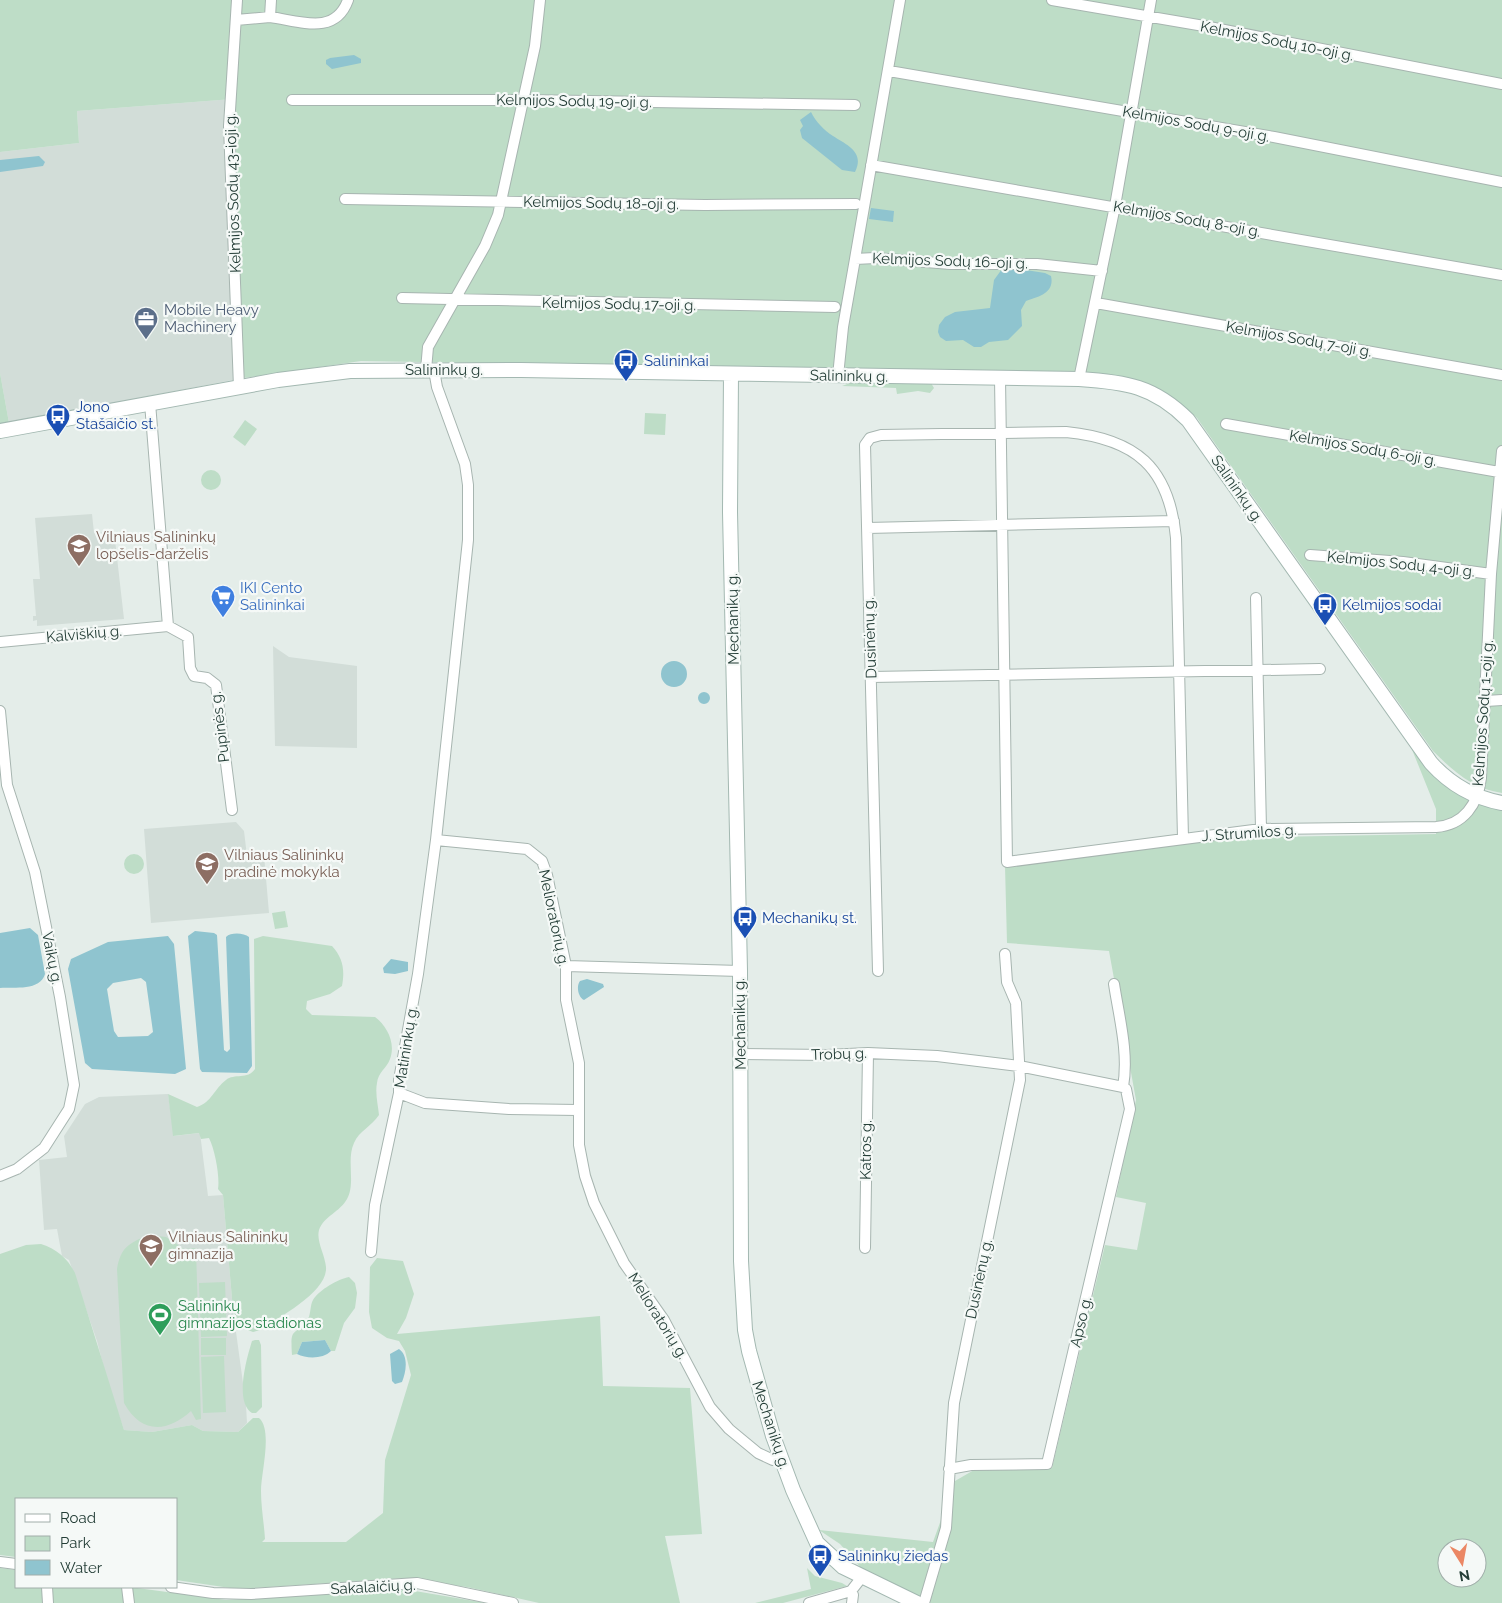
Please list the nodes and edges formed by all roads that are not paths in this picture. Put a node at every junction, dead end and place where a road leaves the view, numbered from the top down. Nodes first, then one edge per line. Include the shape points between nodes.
1 (238, 0) edge
2 (271, 0) edge
3 (348, 0) edge
4 (540, 0) edge
5 (900, 0) edge
6 (1052, 0) edge
7 (1151, 0) edge
8 (270, 17) junction
9 (1148, 17) junction
10 (236, 20) junction
11 (888, 71) junction
12 (1502, 84) edge
13 (292, 100) dead end
14 (523, 100) junction
15 (855, 105) dead end
16 (1130, 112) junction
17 (871, 165) junction
18 (1502, 182) edge
19 (345, 199) dead end
20 (501, 200) junction
21 (856, 204) dead end
22 (1115, 206) junction
23 (855, 259) junction
24 (1102, 271) junction
25 (1502, 274) edge
26 (402, 298) dead end
27 (454, 300) junction
28 (1096, 303) junction
29 (835, 308) dead end
30 (430, 370) junction
31 (732, 374) junction
32 (1502, 375) edge
33 (838, 376) junction
34 (1000, 378) junction
35 (1079, 379) junction
36 (239, 387) junction
37 (150, 403) junction
38 (1226, 424) dead end
39 (0, 431) edge
40 (1001, 434) junction
41 (1502, 452) edge
42 (1499, 472) junction
43 (1500, 503) edge
44 (1174, 521) junction
45 (1002, 526) junction
46 (866, 528) junction
47 (1310, 555) dead end
48 (1491, 574) junction
49 (1256, 598) dead end
50 (1490, 603) junction
51 (1502, 604) edge
52 (168, 626) junction
53 (0, 642) edge
54 (1320, 669) dead end
55 (1257, 670) junction
56 (1180, 672) junction
57 (1005, 675) junction
58 (872, 677) junction
59 (1502, 700) edge
60 (1486, 701) junction
61 (0, 711) edge
62 (1477, 795) junction
63 (1502, 803) edge
64 (232, 810) dead end
65 (1261, 829) junction
66 (1183, 838) junction
67 (436, 840) junction
68 (1005, 954) dead end
69 (566, 966) junction
70 (740, 971) junction
71 (878, 971) dead end
72 (1114, 984) dead end
73 (868, 1053) junction
74 (740, 1054) junction
75 (1019, 1066) junction
76 (1122, 1087) junction
77 (399, 1093) junction
78 (578, 1110) junction
79 (0, 1176) edge
80 (865, 1248) dead end
81 (371, 1252) dead end
82 (781, 1460) junction
83 (949, 1469) junction
84 (0, 1562) edge
85 (15, 1564) edge
86 (862, 1577) junction
87 (47, 1588) edge
88 (127, 1588) edge
89 (175, 1588) edge
90 (851, 1591) junction
91 (213, 1598) edge
92 (48, 1603) edge
93 (129, 1603) edge
94 (512, 1603) edge
95 (809, 1603) edge
96 (852, 1603) edge
97 (917, 1603) edge
98 (924, 1603) edge

1 - 10 street, Kelmijos Sodų 43-ioji g.
2 - 8 street
3 - 8 street via 344,13 327,23
4 - 14 street via 535,46
5 - 11 street
6 - 9 street, Kelmijos Sodų 10-oji g.
7 - 9 street
8 - 10 street
9 - 12 street, Kelmijos Sodų 10-oji g.
9 - 16 street
10 - 36 street, Kelmijos Sodų 43-ioji g. via 228,126
11 - 16 street, Kelmijos Sodų 9-oji g.
11 - 17 street
13 - 14 street, Kelmijos Sodų 19-oji g.
14 - 15 street, Kelmijos Sodų 19-oji g.
14 - 20 street
16 - 18 street, Kelmijos Sodų 9-oji g.
16 - 22 street
17 - 22 street, Kelmijos Sodų 8-oji g.
17 - 23 street
19 - 20 street, Kelmijos Sodų 18-oji g.
20 - 21 street, Kelmijos Sodų 18-oji g. via 705,205
20 - 27 street via 489,237
22 - 24 street
22 - 25 street, Kelmijos Sodų 8-oji g.
23 - 24 street, Kelmijos Sodų 16-oji g. via 1037,264
23 - 33 street, Kelmijos Sodų 16-oji g.
24 - 28 street
26 - 27 street, Kelmijos Sodų 17-oji g.
27 - 29 street, Kelmijos Sodų 17-oji g.
27 - 30 street via 428,346
28 - 32 street, Kelmijos Sodų 7-oji g.
28 - 35 street
30 - 31 main road, Salininkų g.
30 - 36 main road, Salininkų g. via 334,372
30 - 67 street via 465,464 468,485 468,540
31 - 33 main road, Salininkų g.
31 - 70 main road, Mechanikų g. via 730,512
33 - 34 main road, Salininkų g.
34 - 35 main road, Salininkų g.
34 - 40 street
35 - 62 main road, Salininkų g. via 1137,386 1164,399 1188,420 1431,763 1454,785
36 - 37 main road, Salininkų g.
37 - 39 main road, Salininkų g.
37 - 52 street
38 - 42 street, Kelmijos Sodų 6-oji g.
40 - 44 street, Dusinėnų g. via 1086,434 1128,449 1143,460 1160,480 1169,498
40 - 45 street
40 - 46 street, Dusinėnų g. via 880,435 870,438 865,445
41 - 42 street, Kelmijos Sodų 1-oji g.
42 - 43 street, Kelmijos Sodų 1-oji g.
43 - 48 street, Kelmijos Sodų 1-oji g.
44 - 45 street
44 - 56 street, Dusinėnų g.
45 - 46 street
45 - 57 street
46 - 58 street, Dusinėnų g.
47 - 48 street, Kelmijos Sodų 4-oji g. via 1403,562
48 - 50 street, Kelmijos Sodų 1-oji g.
49 - 55 street
50 - 51 street
50 - 60 street, Kelmijos Sodų 1-oji g.
52 - 53 street, Kalviškių g.
52 - 64 street, Pupinės g. via 188,637 190,668 194,676 208,678 216,684
54 - 55 street
55 - 56 street
55 - 65 street
56 - 57 street
56 - 66 street, Dusinėnų g.
57 - 58 street
57 - 66 street, J. Strumilos g. via 1008,862
58 - 71 street, Dusinėnų g.
59 - 60 street
60 - 62 street, Kelmijos Sodų 1-oji g.
61 - 79 street, Vaikų g. via 7,785 35,872 74,1085 69,1110 44,1148 17,1169
62 - 63 main road, Salininkų g.
62 - 65 street, J. Strumilos g. via 1469,812 1447,826
65 - 66 street, J. Strumilos g.
67 - 69 street, Melioratorių g. via 514,847 536,854 547,875
67 - 77 street, Matininkų g.
68 - 75 street, Dusinėnų g. via 1007,982 1016,1003
69 - 70 street
69 - 78 street, Melioratorių g. via 566,1000 579,1063
70 - 74 main road, Mechanikų g.
72 - 76 street, Apso g. via 1124,1050
73 - 74 street, Trobų g.
73 - 75 street, Trobų g. via 937,1056
73 - 80 street, Katros g.
74 - 82 main road, Mechanikų g. via 743,1309 749,1351
75 - 76 street
75 - 83 street, Dusinėnų g. via 1017,1098 954,1403
76 - 83 street, Apso g. via 1128,1095 1130,1109 1046,1464 971,1464
77 - 78 street via 425,1103
77 - 81 street, Matininkų g. via 375,1205
78 - 82 street, Melioratorių g. via 584,1176 624,1263 664,1320 720,1420 758,1453
82 - 86 main road, Mechanikų g. via 817,1542 830,1557
83 - 98 street, Dusinėnų g. via 946,1528
84 - 85 street
86 - 90 street
86 - 97 main road, Mechanikų g.
87 - 92 street
88 - 93 street
89 - 91 street, Sakalaičių g.
90 - 95 street
90 - 96 street
91 - 94 street, Sakalaičių g. via 417,1583

